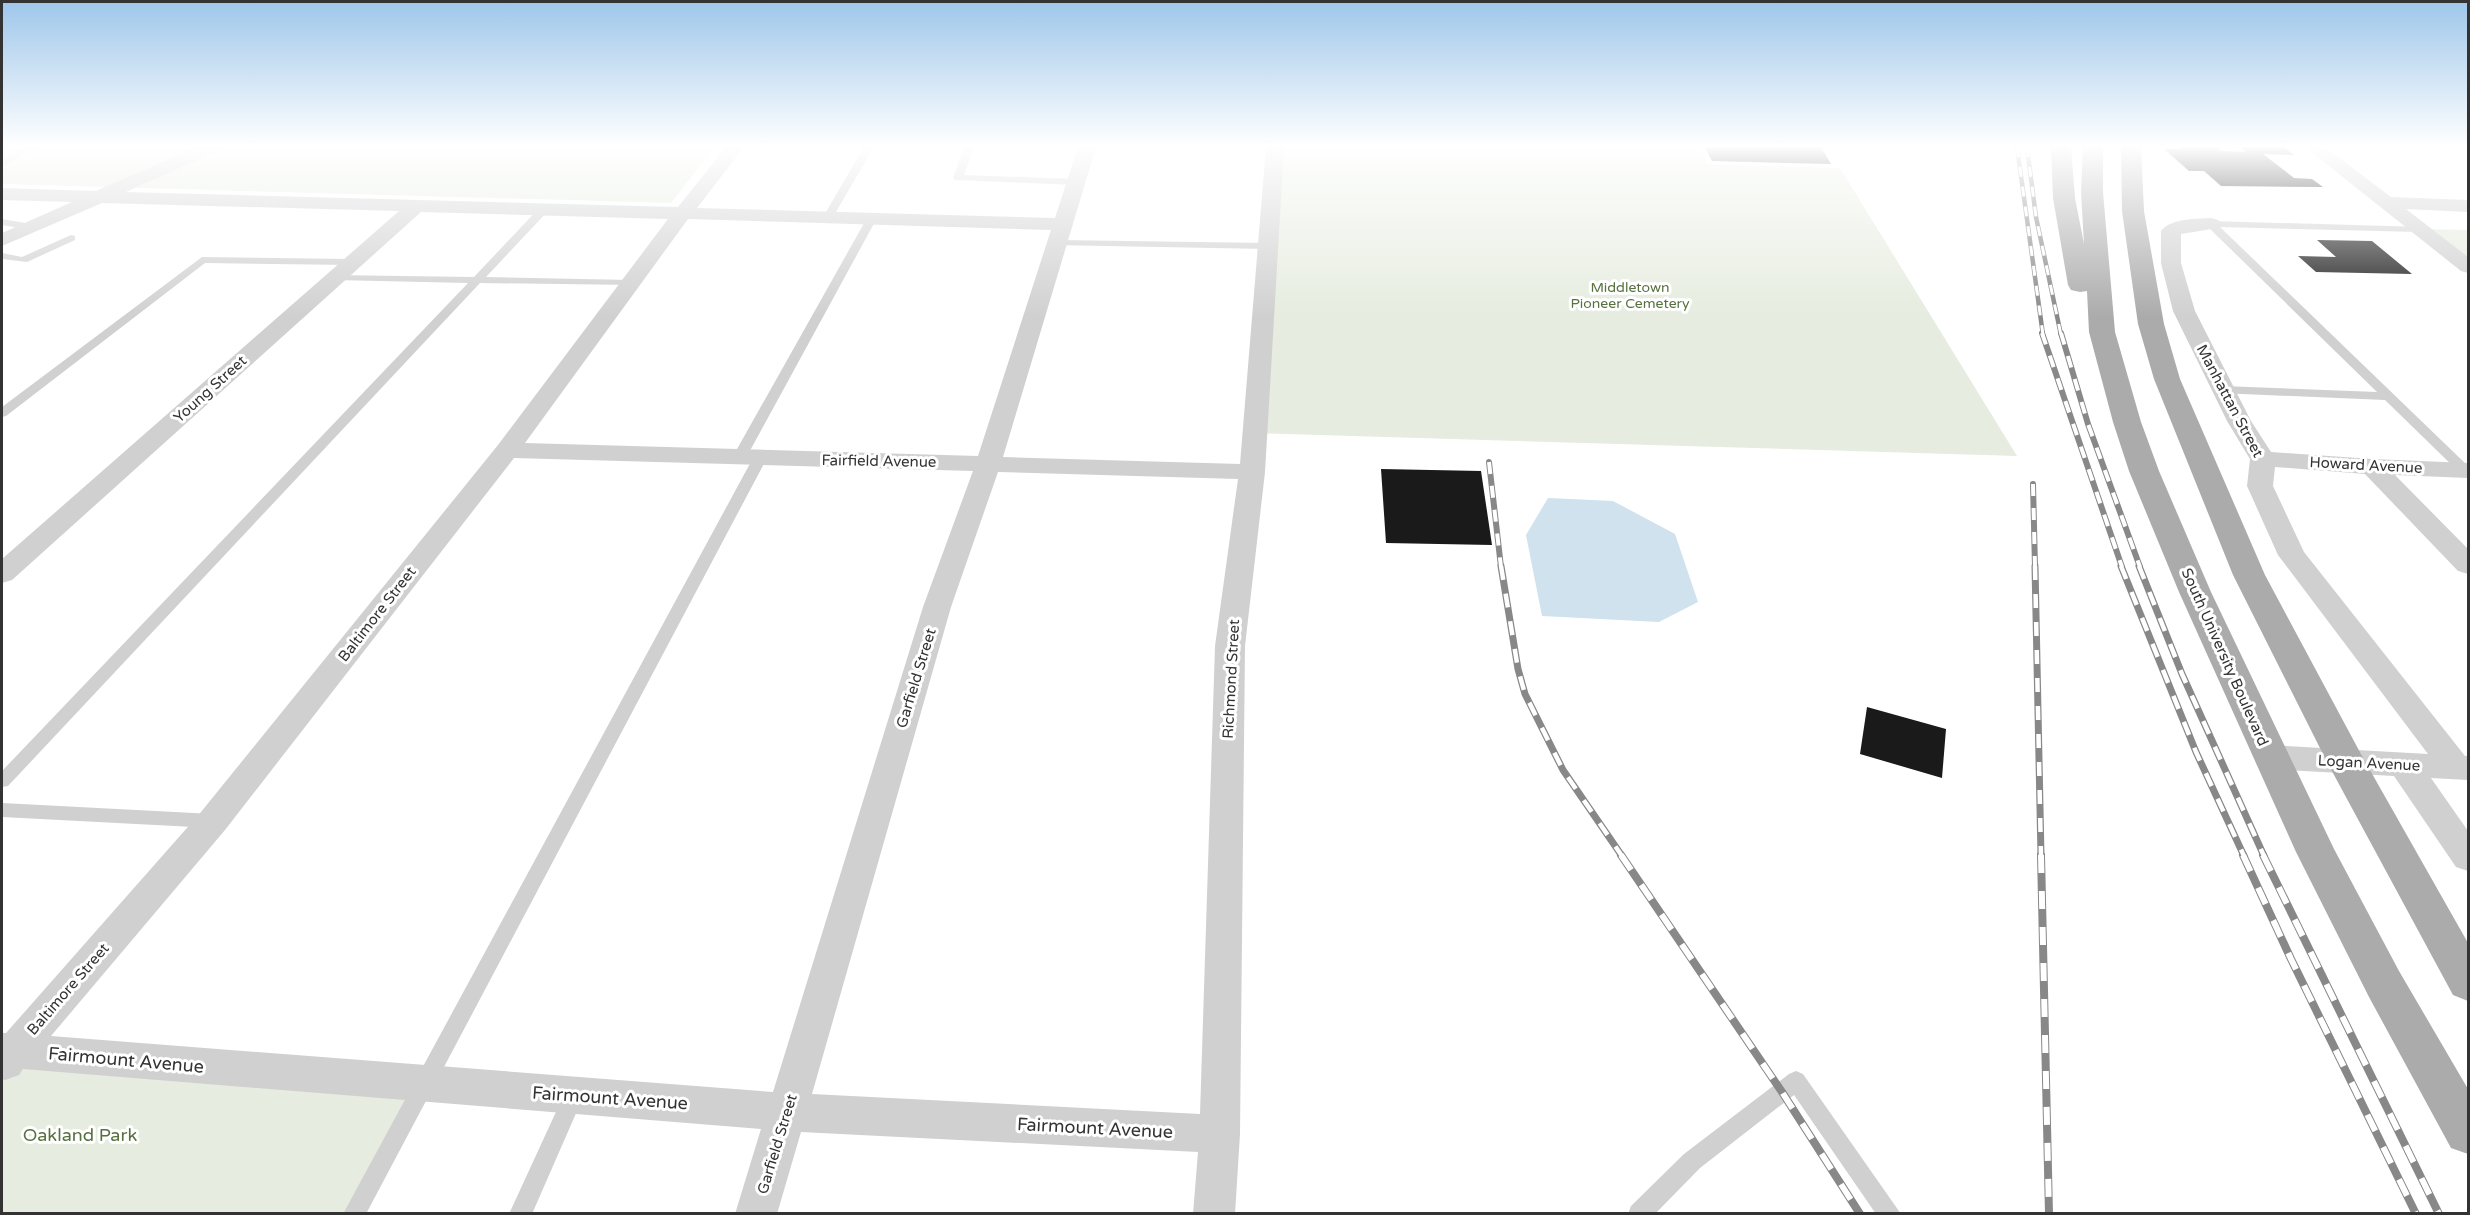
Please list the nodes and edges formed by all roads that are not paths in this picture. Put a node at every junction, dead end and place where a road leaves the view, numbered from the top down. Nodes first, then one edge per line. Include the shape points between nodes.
1 (82, 204) edge
2 (406, 204) edge
3 (418, 204) junction
4 (690, 204) edge
5 (836, 204) edge
6 (1069, 204) edge
7 (1271, 204) edge
8 (2065, 204) edge
9 (2093, 204) edge
10 (2133, 204) edge
11 (2388, 204) edge
12 (2406, 204) edge
13 (2469, 206) edge
14 (545, 208) junction
15 (684, 211) junction
16 (828, 217) junction
17 (872, 218) junction
18 (2, 222) edge
19 (2211, 224) junction
20 (31, 227) junction
21 (2420, 229) junction
22 (1060, 233) junction
23 (71, 238) dead end
24 (2, 240) edge
25 (1268, 246) junction
26 (2, 256) edge
27 (2469, 267) edge
28 (343, 270) junction
29 (477, 280) junction
30 (630, 283) junction
31 (2102, 332) junction
32 (2223, 390) junction
33 (2389, 396) junction
34 (2, 413) edge
35 (507, 450) junction
36 (749, 458) junction
37 (2263, 459) junction
38 (988, 464) junction
39 (2372, 467) junction
40 (2467, 470) edge
41 (1251, 472) junction
42 (2469, 565) edge
43 (2, 574) edge
44 (2270, 757) junction
45 (2346, 762) junction
46 (2404, 765) junction
47 (2462, 768) edge
48 (2, 781) edge
49 (2, 810) edge
50 (213, 821) junction
51 (2469, 857) edge
52 (2469, 982) edge
53 (6, 1056) edge
54 (425, 1083) junction
55 (574, 1095) junction
56 (787, 1112) junction
57 (2469, 1132) edge
58 (1220, 1134) junction
59 (354, 1214) edge
60 (520, 1214) edge
61 (756, 1214) edge
62 (1214, 1214) edge
63 (1639, 1214) edge
64 (1890, 1214) edge

1 - 20 street
2 - 3 street
3 - 14 street
3 - 28 street, Young Street
4 - 15 street, Baltimore Street
5 - 16 lane
6 - 22 street, Garfield Street
7 - 25 street, Richmond Street
8 - 31 main road via 2084,308
9 - 31 main road, South University Boulevard
10 - 45 main road via 2151,324 2168,379 2249,575
11 - 21 street
12 - 13 street
14 - 15 street
14 - 29 lane
15 - 16 street
15 - 30 street, Baltimore Street
16 - 17 street
17 - 22 street
17 - 36 lane
18 - 20 lane
19 - 21 lane
19 - 32 street, Manhattan Street via 2171,231 2171,263 2184,311
19 - 33 lane
20 - 24 street
21 - 27 street
22 - 25 lane
22 - 38 street, Garfield Street
23 - 26 lane via 23,260
25 - 41 street, Richmond Street
28 - 29 lane
28 - 34 lane via 202,260
28 - 43 street, Young Street
29 - 30 lane
29 - 48 lane
30 - 35 street, Baltimore Street
31 - 44 main road, South University Boulevard via 2144,471
32 - 33 lane
32 - 37 street, Manhattan Street
33 - 40 lane
35 - 36 street, Fairfield Avenue
35 - 50 street, Baltimore Street
36 - 38 street, Fairfield Avenue
36 - 54 lane
37 - 39 street, Howard Avenue
37 - 47 street, Manhattan Street via 2260,486 2292,555
38 - 41 street, Fairfield Avenue
38 - 56 street, Garfield Street via 937,607
39 - 40 street, Howard Avenue
39 - 42 street
41 - 58 street, Richmond Street via 1230,646
44 - 45 street, Logan Avenue
44 - 57 main road, South University Boulevard via 2384,984
45 - 46 street, Logan Avenue
45 - 52 main road
46 - 47 street, Logan Avenue
46 - 51 street
49 - 50 lane
50 - 53 street, Baltimore Street
53 - 54 street, Fairmount Avenue
54 - 55 street, Fairmount Avenue
54 - 59 lane
55 - 56 street, Fairmount Avenue
55 - 60 lane
56 - 58 street, Fairmount Avenue
56 - 61 street, Garfield Street
58 - 62 street, Richmond Street
63 - 64 lane via 1692,1161 1796,1081

